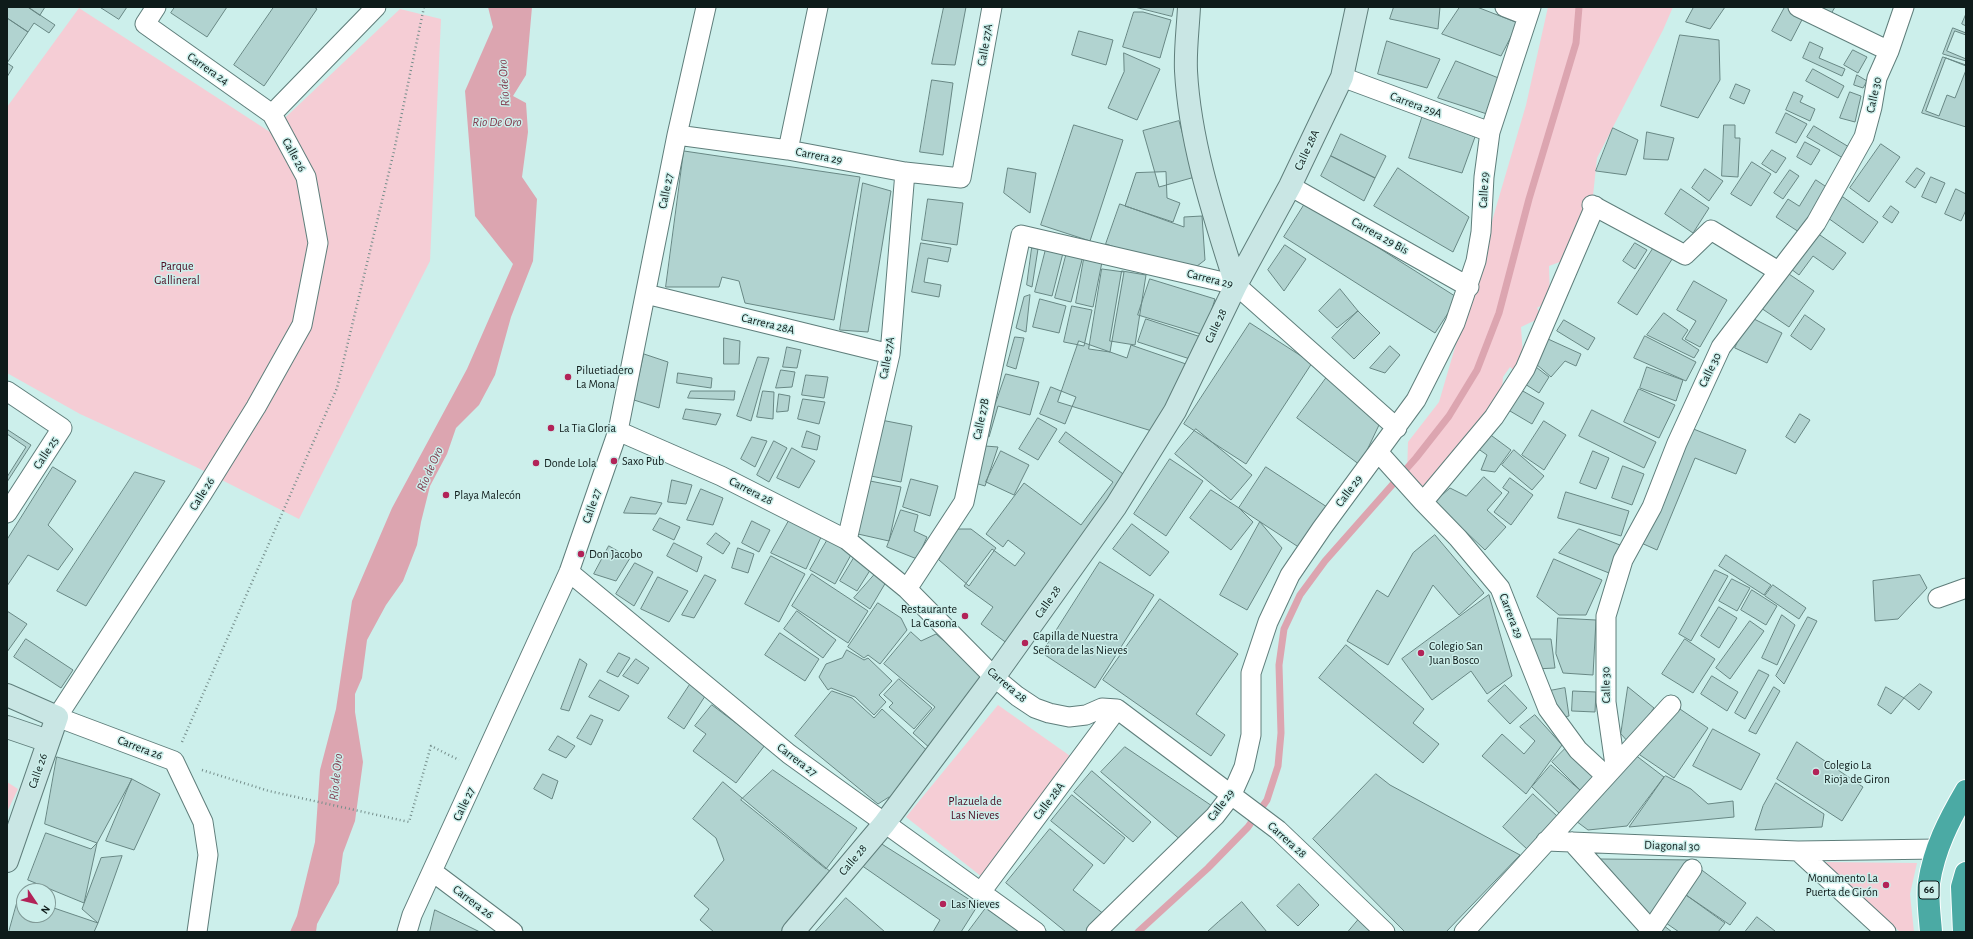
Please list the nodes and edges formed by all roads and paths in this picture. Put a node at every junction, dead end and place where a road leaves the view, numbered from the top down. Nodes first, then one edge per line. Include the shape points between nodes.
1 (156, 7) edge
2 (376, 7) edge
3 (424, 7) edge
4 (706, 7) edge
5 (818, 7) edge
6 (992, 7) edge
7 (1190, 7) edge
8 (1357, 7) edge
9 (1505, 7) edge
10 (1798, 7) edge
11 (1904, 7) edge
12 (1529, 11) edge
13 (1889, 51) junction
14 (1342, 77) junction
15 (272, 114) junction
16 (1490, 132) junction
17 (677, 135) junction
18 (788, 150) junction
19 (905, 172) junction
20 (961, 178) joint
21 (1290, 186) junction
22 (1021, 236) joint
23 (1778, 271) junction
24 (1236, 285) junction
25 (1469, 286) junction
26 (646, 294) junction
27 (890, 354) junction
28 (7, 391) edge
29 (1397, 428) junction
30 (618, 431) junction
31 (1378, 452) junction
32 (1420, 499) junction
33 (7, 513) edge
34 (847, 540) junction
35 (569, 572) junction
36 (1966, 588) edge
37 (907, 589) junction
38 (1938, 598) dead end
39 (994, 677) junction
40 (7, 695) edge
41 (1671, 705) dead end
42 (1116, 709) junction
43 (57, 717) junction
44 (7, 726) edge
45 (48, 741) junction
46 (174, 762) junction
47 (479, 770) junction
48 (1610, 771) junction
49 (1966, 791) edge
50 (1232, 794) junction
51 (884, 824) junction
52 (1546, 841) junction
53 (1572, 842) junction
54 (1938, 849) junction
55 (1798, 851) junction
56 (7, 861) edge
57 (1692, 869) dead end
58 (433, 872) junction
59 (1966, 874) edge
60 (981, 892) junction
61 (197, 932) edge
62 (407, 932) edge
63 (513, 932) edge
64 (793, 932) edge
65 (1036, 932) edge
66 (1096, 932) edge
67 (1385, 932) edge
68 (1464, 932) edge
69 (1886, 932) edge
70 (1931, 932) edge
71 (1964, 932) edge

1 - 15 street, Carrera 24 via 145,24
2 - 15 street
3 - 46 path via 394,151 337,388
4 - 17 street, Calle 27
5 - 18 street
6 - 20 street, Calle 27A
7 - 24 street via 1186,70 1193,129 1215,217
8 - 14 street, Calle 28A
9 - 12 street
10 - 13 street
11 - 13 street, Calle 30
12 - 16 street, Calle 29
13 - 23 street, Calle 30 via 1876,78 1864,137 1816,223
14 - 16 street, Carrera 29A
14 - 21 street, Calle 28A
15 - 43 street, Calle 26 via 306,177 318,243 302,325 206,488
16 - 25 street, Calle 29 via 1481,232
17 - 18 street, Carrera 29
17 - 26 street, Calle 27
18 - 19 street, Carrera 29
19 - 20 street, Carrera 29
19 - 27 street, Calle 27A
21 - 24 street, Calle 28A
21 - 25 street, Carrera 29 Bis
22 - 24 street, Carrera 29
22 - 37 street, Calle 27B via 964,502
23 - 32 street via 1710,230 1685,255 1593,206 1525,369 1494,417
23 - 48 street, Calle 30 via 1721,347 1689,415 1652,507 1623,560 1606,616 1606,702
24 - 29 street, Carrera 29
24 - 39 street, Calle 28 via 1175,411 1116,506
25 - 29 street, Calle 29 via 1436,364
26 - 27 street, Carrera 28A
26 - 30 street, Calle 27
27 - 34 street, Calle 27A
28 - 33 street, Calle 25 via 62,428
29 - 31 street, Calle 29
30 - 34 street, Carrera 28 via 721,476
30 - 35 street, Calle 27
31 - 32 street, Carrera 29
31 - 50 street, Calle 29 via 1290,575 1268,622 1251,673 1251,735 1244,767
32 - 48 street, Carrera 29 via 1458,538 1500,588 1548,709 1578,750
34 - 37 street, Carrera 28
35 - 47 street, Calle 27
35 - 51 street, Carrera 27 via 789,754
36 - 38 street
37 - 39 street, Carrera 28
39 - 42 street, Carrera 28 via 1017,696 1049,713 1069,717 1086,715 1102,708
39 - 51 street, Calle 28
40 - 43 street, Carrera 26
41 - 48 street
42 - 50 street, Carrera 28
42 - 60 street, Calle 28A
43 - 45 street, Calle 26
43 - 46 street, Carrera 26
44 - 45 street
45 - 56 street, Calle 26
46 - 47 path via 269,791 409,822 431,746
46 - 61 street, Carrera 26 via 203,822 208,856
47 - 58 street, Calle 27
48 - 52 street
49 - 54 highway, 66 via 1949,821
50 - 66 street, Calle 29 via 1216,816
50 - 67 street, Carrera 28 via 1278,830
51 - 60 street, Carrera 27
51 - 64 street, Calle 28
52 - 53 street, Diagonal 30
52 - 68 street
53 - 55 street, Diagonal 30
53 - 57 street via 1651,930
54 - 55 street, Diagonal 30
54 - 70 highway, 66 via 1929,884
55 - 69 street
58 - 62 street, Calle 27 via 412,915
58 - 63 street, Carrera 26
59 - 71 highway via 1962,887
60 - 65 street, Carrera 27

